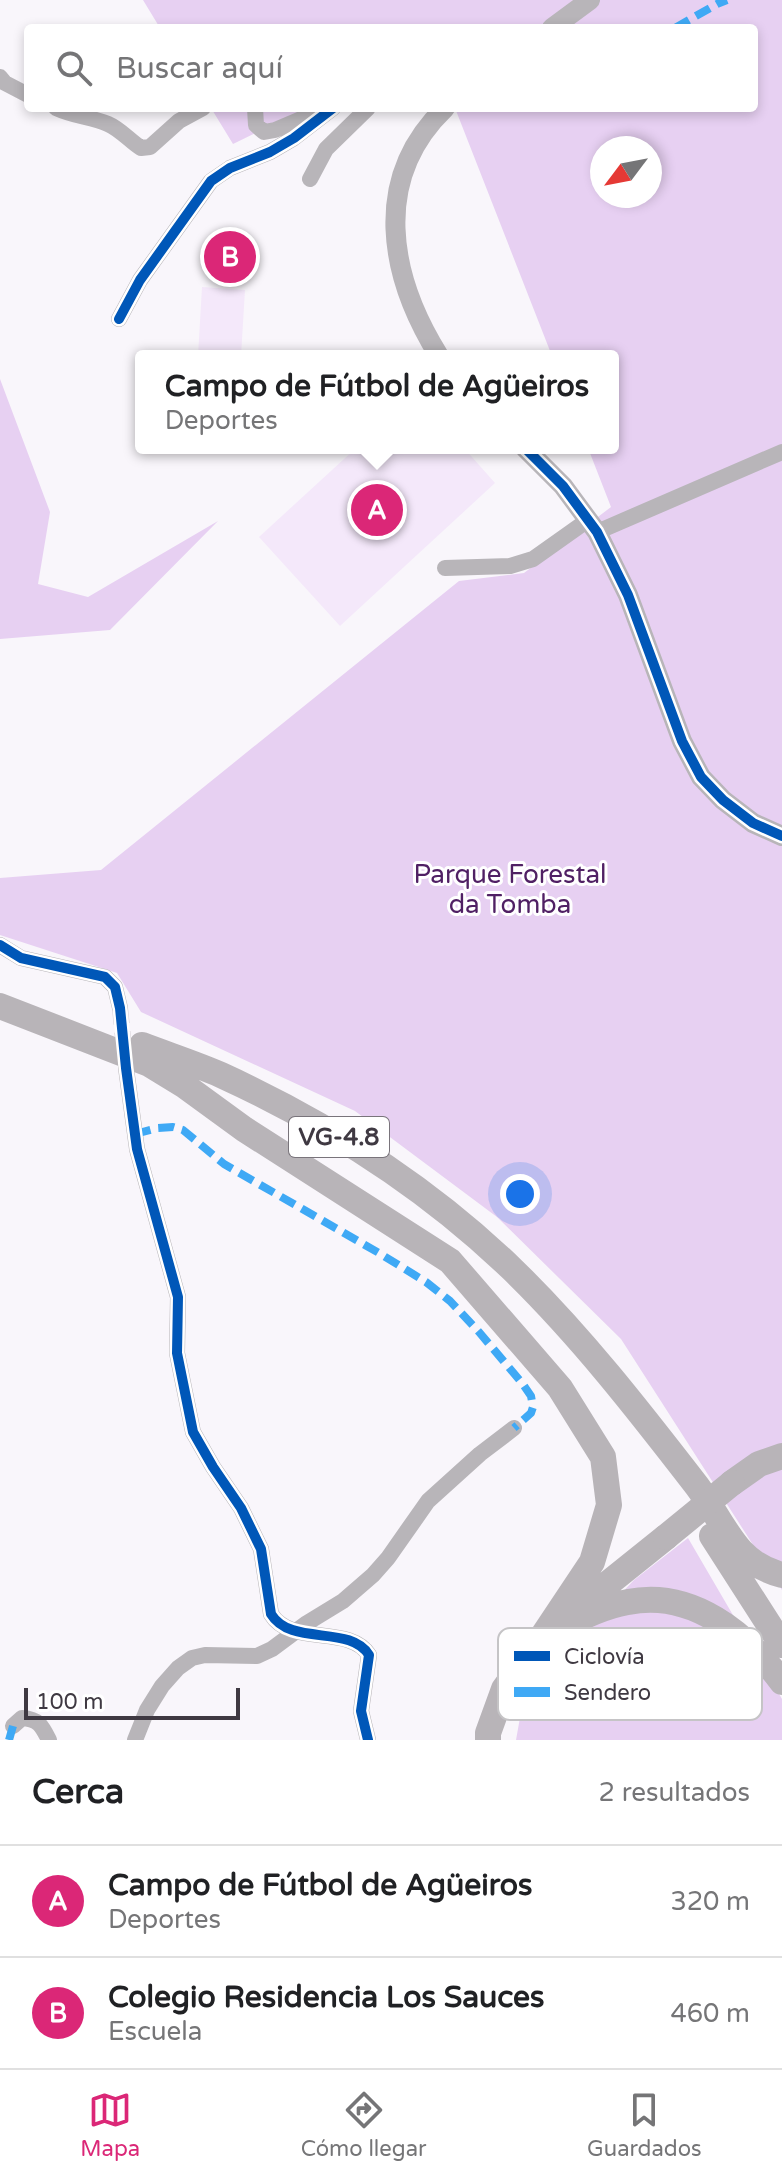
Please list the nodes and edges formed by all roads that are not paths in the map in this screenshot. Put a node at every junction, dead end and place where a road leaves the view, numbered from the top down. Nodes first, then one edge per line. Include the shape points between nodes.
1 (590, 0) edge
2 (557, 24) edge
3 (0, 77) edge
4 (24, 93) edge
5 (64, 112) edge
6 (196, 112) edge
7 (255, 112) edge
8 (317, 112) edge
9 (328, 112) edge
10 (364, 112) edge
11 (441, 112) edge
12 (310, 179) dead end
13 (119, 319) dead end
14 (435, 350) edge
15 (782, 452) edge
16 (531, 454) edge
17 (593, 526) junction
18 (445, 568) dead end
19 (782, 836) edge
20 (0, 945) edge
21 (0, 993) edge
22 (0, 1006) edge
23 (120, 1008) tunnel mouth
24 (126, 1068) tunnel mouth
25 (613, 1382) junction
26 (514, 1428) dead end
27 (782, 1456) edge
28 (782, 1575) edge
29 (548, 1628) edge
30 (553, 1628) edge
31 (562, 1628) edge
32 (730, 1628) edge
33 (297, 1631) junction
34 (782, 1645) edge
35 (762, 1657) edge
36 (782, 1682) edge
37 (498, 1706) edge
38 (13, 1726) dead end
39 (49, 1740) edge
40 (135, 1740) edge
41 (368, 1740) edge
42 (488, 1740) edge

1 - 2 street
3 - 4 street
5 - 6 street via 112,126 141,148 150,147
7 - 8 street via 256,125 264,132
9 - 13 street via 294,138 211,181 140,280
10 - 12 street via 326,149
11 - 14 street via 414,145 395,212 407,292
15 - 17 street
16 - 17 street
17 - 18 street via 510,566
17 - 19 street via 628,595 682,741 701,777 753,823
20 - 23 street via 21,958 105,977 115,987
21 - 25 highway, VG-4.8 via 219,1074 307,1117 395,1172 512,1269
22 - 29 highway via 166,1074 450,1261 560,1388 603,1457 609,1505 592,1562
24 - 33 street via 137,1149 178,1297 177,1353 193,1432 261,1549 271,1614
25 - 28 highway via 741,1551 766,1571
25 - 34 highway, VG-4.8
26 - 33 street via 428,1501 360,1588
27 - 30 highway, bridge via 732,1483
31 - 32 highway via 628,1602 659,1600 690,1606
33 - 40 street via 257,1656 192,1658 162,1686
33 - 41 street via 364,1647 369,1655 361,1711
35 - 36 highway
37 - 42 highway
38 - 39 street via 22,1718 33,1719

